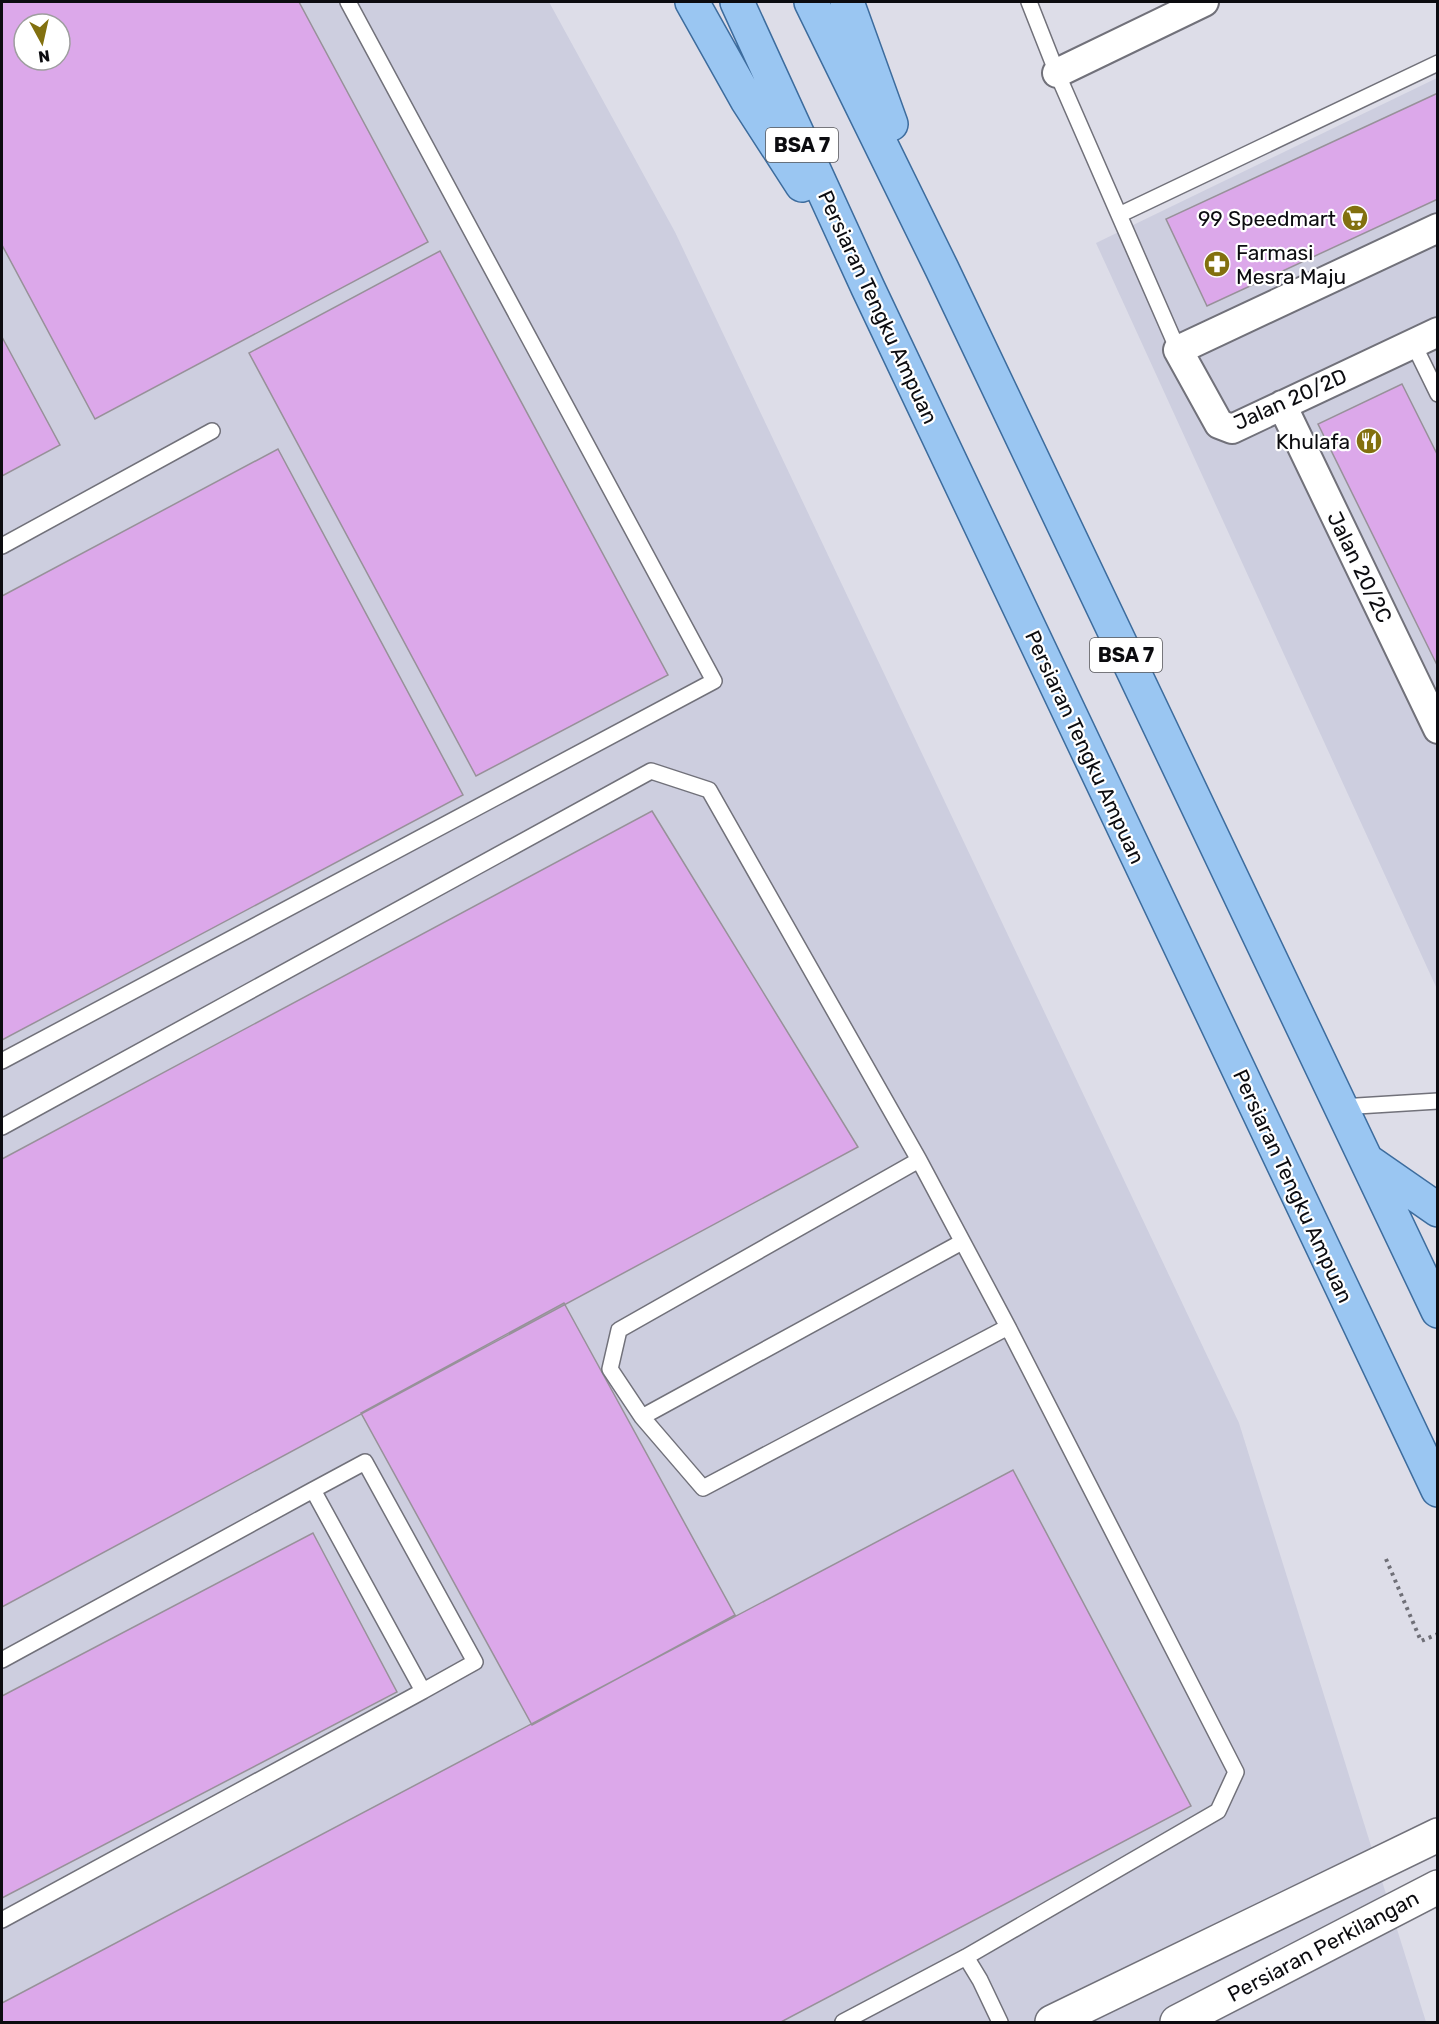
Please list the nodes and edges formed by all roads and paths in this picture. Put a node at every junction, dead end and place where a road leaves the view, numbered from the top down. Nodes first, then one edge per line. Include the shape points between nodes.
1 (348, 2) edge
2 (692, 2) edge
3 (737, 2) edge
4 (811, 2) edge
5 (847, 2) edge
6 (1029, 2) edge
7 (1204, 2) edge
8 (1437, 63) edge
9 (1056, 73) junction
10 (1119, 215) junction
11 (1437, 228) edge
12 (942, 269) junction
13 (868, 288) junction
14 (1425, 337) edge
15 (1178, 350) junction
16 (1437, 394) edge
17 (1282, 405) junction
18 (212, 431) dead end
19 (2, 546) edge
20 (1437, 729) edge
21 (2, 1061) edge
22 (1437, 1101) edge
23 (1341, 1107) junction
24 (2, 1127) edge
25 (919, 1160) junction
26 (1367, 1161) junction
27 (1437, 1210) edge
28 (963, 1242) junction
29 (1437, 1311) edge
30 (1008, 1327) junction
31 (642, 1418) junction
32 (313, 1490) junction
33 (1437, 1490) edge
34 (1386, 1558) dead end
35 (1437, 1634) edge
36 (2, 1660) edge
37 (423, 1691) junction
38 (1437, 1835) edge
39 (1437, 1887) edge
40 (2, 1920) edge
41 (966, 1957) junction
42 (843, 2022) edge
43 (1000, 2022) edge
44 (1052, 2022) edge
45 (1177, 2022) edge

1 - 21 lane via 714,681
2 - 13 main road via 747,100
3 - 13 main road, Persiaran Tengku Ampuan / BSA 7
4 - 12 main road, BSA 7
5 - 12 main road
6 - 9 lane
7 - 9 street
8 - 10 lane
9 - 10 lane
10 - 15 lane
11 - 15 street
12 - 23 main road, BSA 7
13 - 33 main road, Persiaran Tengku Ampuan / BSA 7
14 - 16 lane
14 - 17 street, Jalan 20/2D
15 - 17 street, Jalan 20/2D via 1219,424 1225,428 1232,429
17 - 20 street, Jalan 20/2C
18 - 19 lane
22 - 23 lane
23 - 26 main road, BSA 7
24 - 25 lane via 651,771 709,789
25 - 28 lane
25 - 31 lane via 619,1330 610,1369
26 - 27 main road
26 - 29 main road, BSA 7
28 - 30 lane
28 - 31 lane
30 - 31 lane via 704,1488
30 - 41 lane via 1236,1772 1218,1811
32 - 36 lane
32 - 37 lane
32 - 37 lane via 365,1462 470,1652 475,1662
34 - 35 path via 1421,1641
37 - 40 lane
38 - 44 main road
39 - 45 main road, Persiaran Perkilangan
41 - 42 lane
41 - 43 lane

